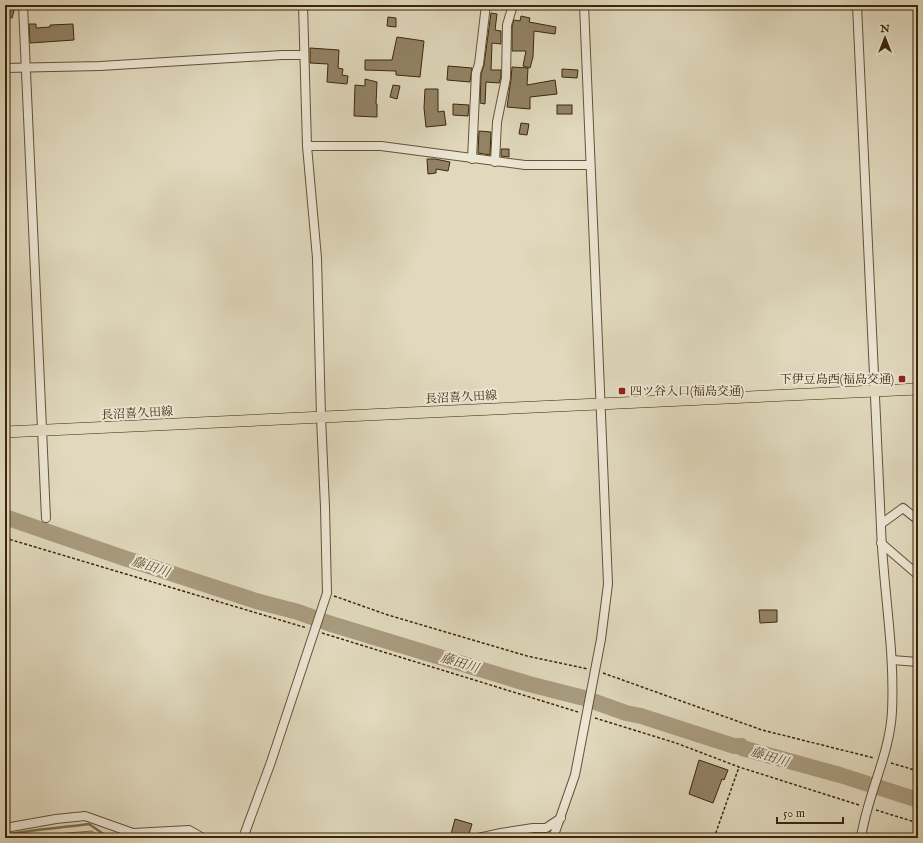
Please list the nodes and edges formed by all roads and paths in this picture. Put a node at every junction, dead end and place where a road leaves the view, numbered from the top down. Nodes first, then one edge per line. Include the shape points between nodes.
1 (23, 5) edge
2 (303, 5) edge
3 (486, 5) edge
4 (513, 5) edge
5 (584, 5) edge
6 (857, 5) edge
7 (304, 55) junction
8 (25, 67) junction
9 (5, 68) edge
10 (307, 146) junction
11 (472, 159) junction
12 (495, 162) junction
13 (590, 165) junction
14 (918, 389) edge
15 (876, 391) junction
16 (600, 404) junction
17 (321, 417) junction
18 (42, 431) junction
19 (5, 432) edge
20 (46, 518) dead end
21 (918, 520) edge
22 (881, 524) junction
23 (5, 538) edge
24 (881, 543) junction
25 (918, 575) edge
26 (326, 593) junction
27 (314, 630) junction
28 (892, 660) junction
29 (918, 662) edge
30 (595, 670) junction
31 (587, 715) junction
32 (882, 760) junction
33 (739, 767) junction
34 (918, 771) edge
35 (868, 808) junction
36 (561, 818) junction
37 (918, 823) edge
38 (5, 828) edge
39 (554, 837) edge
40 (203, 838) edge
41 (243, 838) edge
42 (478, 838) edge
43 (714, 838) edge
44 (862, 838) edge

1 - 8 street
2 - 7 street
3 - 11 street via 476,73
4 - 12 street via 507,25 506,78 497,122
5 - 13 street
6 - 15 street
7 - 8 street via 100,66
7 - 10 street
8 - 9 street
8 - 18 street
10 - 11 street via 381,146
10 - 17 street via 317,258
11 - 12 street
12 - 13 street via 525,165
13 - 16 street
14 - 15 main road, 長沼喜久田線
15 - 16 main road, 長沼喜久田線
15 - 22 street
16 - 17 main road, 長沼喜久田線
16 - 30 street via 608,584
17 - 18 main road, 長沼喜久田線
17 - 26 street
18 - 19 main road, 長沼喜久田線
18 - 20 street
21 - 22 street via 903,508
22 - 24 street
23 - 27 path
24 - 25 street
24 - 28 street
26 - 27 street
26 - 30 path via 388,615 527,656
27 - 31 path
27 - 41 street
28 - 29 street
28 - 32 street via 892,713
30 - 31 street
30 - 32 path via 762,730
31 - 33 path via 676,743
31 - 36 street via 575,775
32 - 34 path
32 - 35 street
33 - 35 path
33 - 43 path
35 - 37 path
35 - 44 street
36 - 39 street
36 - 42 street via 546,828
38 - 40 street via 85,816 133,833 189,830

